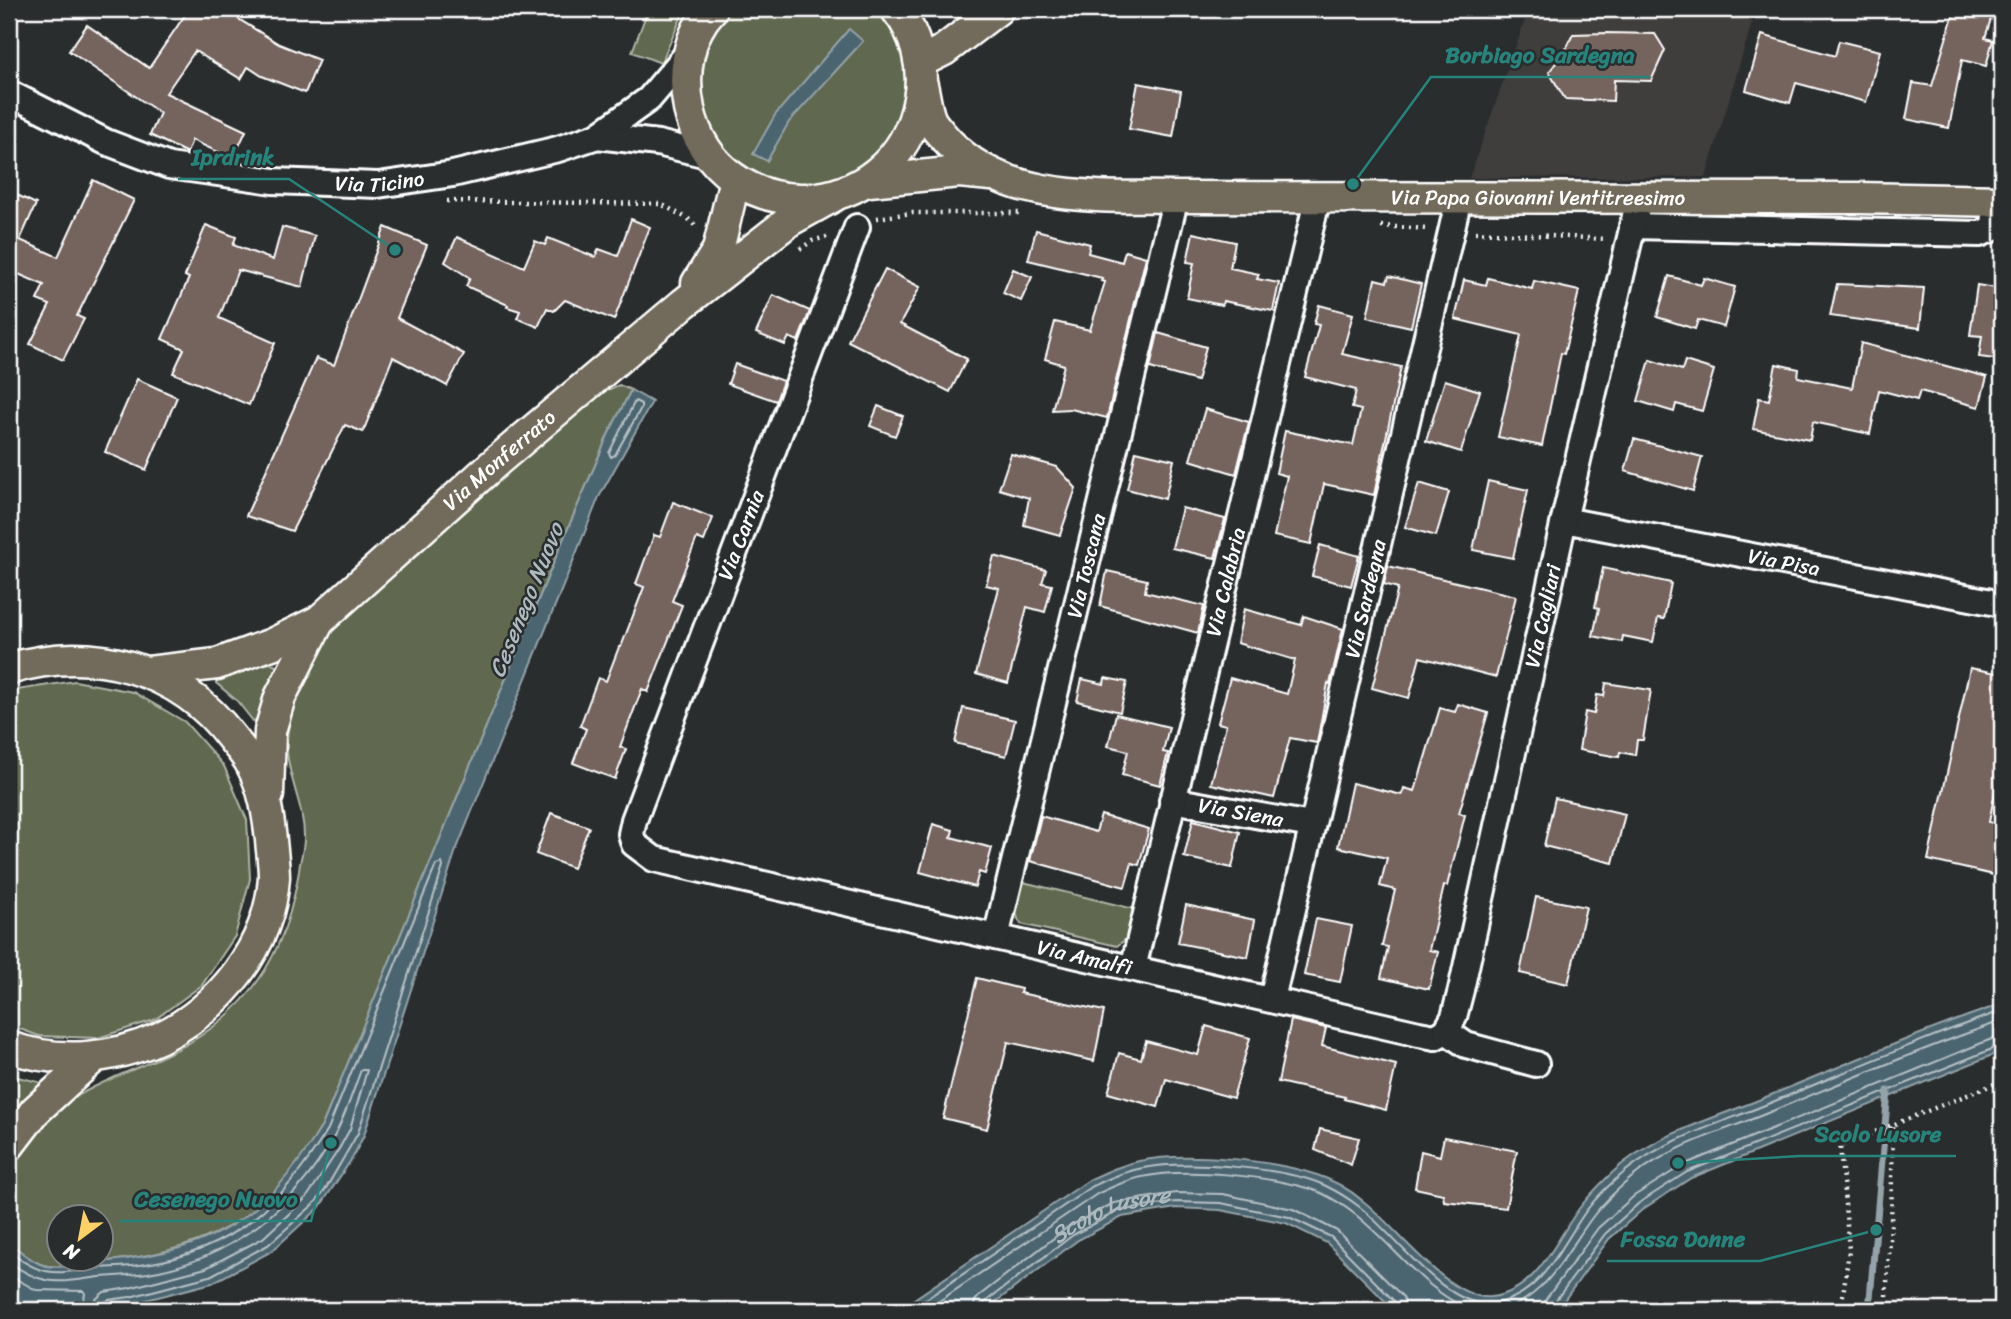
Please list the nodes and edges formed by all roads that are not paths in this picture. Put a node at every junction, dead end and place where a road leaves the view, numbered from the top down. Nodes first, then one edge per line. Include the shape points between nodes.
1 (712, 9) edge
2 (896, 9) edge
3 (998, 9) edge
4 (688, 53) junction
5 (921, 74) junction
6 (9, 93) edge
7 (597, 136) junction
8 (711, 156) junction
9 (995, 176) junction
10 (735, 178) junction
11 (869, 181) junction
12 (834, 196) junction
13 (1176, 197) junction
14 (1318, 197) junction
15 (1458, 198) junction
16 (1999, 201) edge
17 (1635, 212) junction
18 (857, 227) road end
19 (683, 304) junction
20 (1564, 520) junction
21 (2002, 604) edge
22 (319, 621) junction
23 (9, 669) edge
24 (148, 672) junction
25 (1172, 800) junction
26 (268, 805) junction
27 (1311, 825) junction
28 (634, 844) joint
29 (996, 937) junction
30 (1133, 968) junction
31 (1272, 999) junction
32 (1446, 1031) junction
33 (9, 1047) edge
34 (94, 1057) junction
35 (1536, 1064) dead end
36 (9, 1145) edge

1 - 4 main road
2 - 5 main road, Via Papa Giovanni Ventitreesimo via 914,41
3 - 5 main road via 944,50
4 - 7 street, Via Ticino via 649,99
4 - 8 main road via 685,89 693,125
5 - 9 main road, Via Papa Giovanni Ventitreesimo via 931,121 973,164
5 - 11 main road via 915,122 897,155
6 - 7 street, Via Ticino via 106,142 169,166 273,181 370,185 412,181 526,158
7 - 8 street, Via Ticino via 658,142
8 - 10 main road
9 - 11 main road, Via Papa Giovanni Ventitreesimo via 959,172
9 - 13 main road, Via Papa Giovanni Ventitreesimo via 1065,194
10 - 12 main road via 764,193 796,200
10 - 19 main road, Via Monferrato via 718,250
11 - 12 main road
12 - 19 main road, Via Monferrato via 789,221
13 - 14 main road, Via Papa Giovanni Ventitreesimo
13 - 29 street, Via Toscana
14 - 15 main road, Via Papa Giovanni Ventitreesimo
14 - 25 street, Via Calabria
15 - 17 main road, Via Papa Giovanni Ventitreesimo
15 - 27 street, Via Sardegna
16 - 17 main road, Via Papa Giovanni Ventitreesimo via 1859,198
17 - 20 street, Via Cagliari
18 - 28 street, Via Carnia via 634,820
19 - 22 main road, Via Monferrato via 497,461
20 - 21 street, Via Pisa
20 - 32 street, Via Cagliari via 1461,990
22 - 24 main road, Via Monferrato via 272,645 217,664
22 - 26 main road, Via Monferrato via 280,697 270,731
23 - 24 main road via 71,658
24 - 26 main road via 187,693 217,718 250,763
25 - 27 street, Via Siena
25 - 30 street, Via Calabria
26 - 34 main road via 274,877 267,915 251,952 223,993 182,1027 137,1048
27 - 31 street, Via Sardegna
28 - 29 street, Via Amalfi via 654,859
29 - 30 street, Via Amalfi
30 - 31 street, Via Amalfi
31 - 32 street, Via Amalfi via 1435,1037
32 - 35 street via 1466,1045
33 - 34 main road via 51,1056
34 - 36 main road via 34,1111

